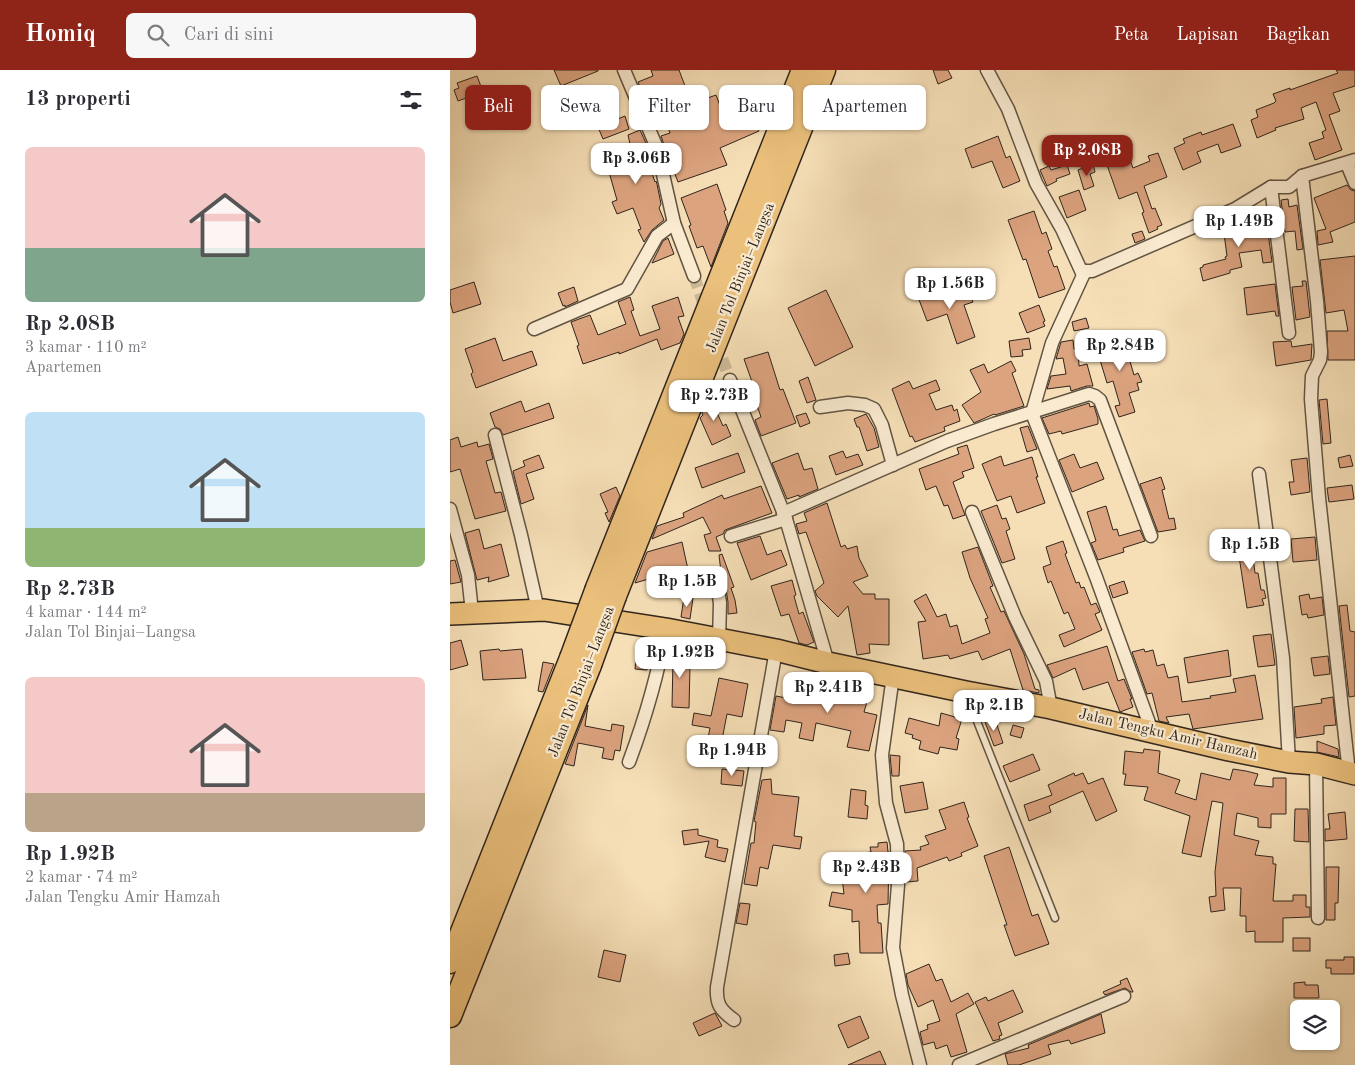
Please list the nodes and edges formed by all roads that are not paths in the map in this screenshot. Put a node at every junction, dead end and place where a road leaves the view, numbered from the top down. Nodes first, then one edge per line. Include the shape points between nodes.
1 (624, 70) edge
2 (803, 70) edge
3 (824, 70) edge
4 (987, 70) edge
5 (1351, 162) edge
6 (1302, 176) junction
7 (1355, 182) edge
8 (1271, 187) junction
9 (674, 223) junction
10 (1084, 271) junction
11 (694, 276) tunnel mouth
12 (534, 329) dead end
13 (1289, 333) dead end
14 (730, 380) tunnel mouth
15 (820, 407) dead end
16 (1032, 413) junction
17 (495, 435) dead end
18 (893, 465) junction
19 (1259, 474) dead end
20 (450, 509) edge
21 (972, 512) dead end
22 (785, 516) junction
23 (731, 536) dead end
24 (1151, 536) dead end
25 (716, 578) dead end
26 (606, 592) junction
27 (538, 610) junction
28 (472, 612) junction
29 (450, 614) edge
30 (666, 629) junction
31 (720, 641) junction
32 (776, 650) junction
33 (581, 661) junction
34 (828, 663) junction
35 (894, 676) junction
36 (966, 692) junction
37 (1051, 708) junction
38 (1152, 731) junction
39 (629, 762) dead end
40 (1289, 762) junction
41 (1316, 764) junction
42 (1352, 773) edge
43 (1055, 918) dead end
44 (1318, 918) dead end
45 (450, 962) edge
46 (1124, 996) dead end
47 (450, 1016) edge
48 (734, 1020) dead end
49 (920, 1065) edge
50 (958, 1065) edge

1 - 9 street via 657,148
2 - 26 highway, Jalan Tol Binjai–Langsa
3 - 26 highway, Jalan Tol Binjai–Langsa
4 - 10 street via 1008,109 1036,183 1083,275
5 - 6 street
5 - 7 street
6 - 8 street via 1289,187
6 - 42 street via 1322,352 1312,376 1311,399 1319,498
8 - 10 street via 1235,209 1092,271
8 - 13 street
9 - 11 street
9 - 12 street via 657,236 627,289
10 - 16 street via 1052,343
14 - 22 street
15 - 18 street via 848,403 874,409
16 - 18 street via 947,441
16 - 24 street via 1089,394 1098,398
16 - 38 street
17 - 27 street
18 - 22 street
19 - 40 street via 1283,658
20 - 28 street via 468,575
21 - 37 street via 1015,618 1046,681
22 - 23 street
22 - 34 street
25 - 31 street
26 - 33 highway, Jalan Tol Binjai–Langsa, bridge
27 - 28 highway, Jalan Tengku Amir Hamzah
27 - 30 highway, Jalan Tengku Amir Hamzah
28 - 29 highway, Jalan Tengku Amir Hamzah
30 - 31 highway, Jalan Tengku Amir Hamzah
30 - 39 street via 650,702
31 - 32 highway, Jalan Tengku Amir Hamzah
32 - 34 highway, Jalan Tengku Amir Hamzah
32 - 48 street via 717,987 717,1000 722,1011
33 - 45 highway, Jalan Tol Binjai–Langsa
33 - 47 highway, Jalan Tol Binjai–Langsa
34 - 35 highway, Jalan Tengku Amir Hamzah
35 - 36 highway, Jalan Tengku Amir Hamzah
35 - 49 street via 882,755 886,803 897,844 898,885 893,948
36 - 37 highway, Jalan Tengku Amir Hamzah
36 - 43 lane
37 - 38 highway, Jalan Tengku Amir Hamzah
38 - 40 highway, Jalan Tengku Amir Hamzah
40 - 41 highway, Jalan Tengku Amir Hamzah
41 - 42 highway, Jalan Tengku Amir Hamzah
41 - 44 street
46 - 50 street

